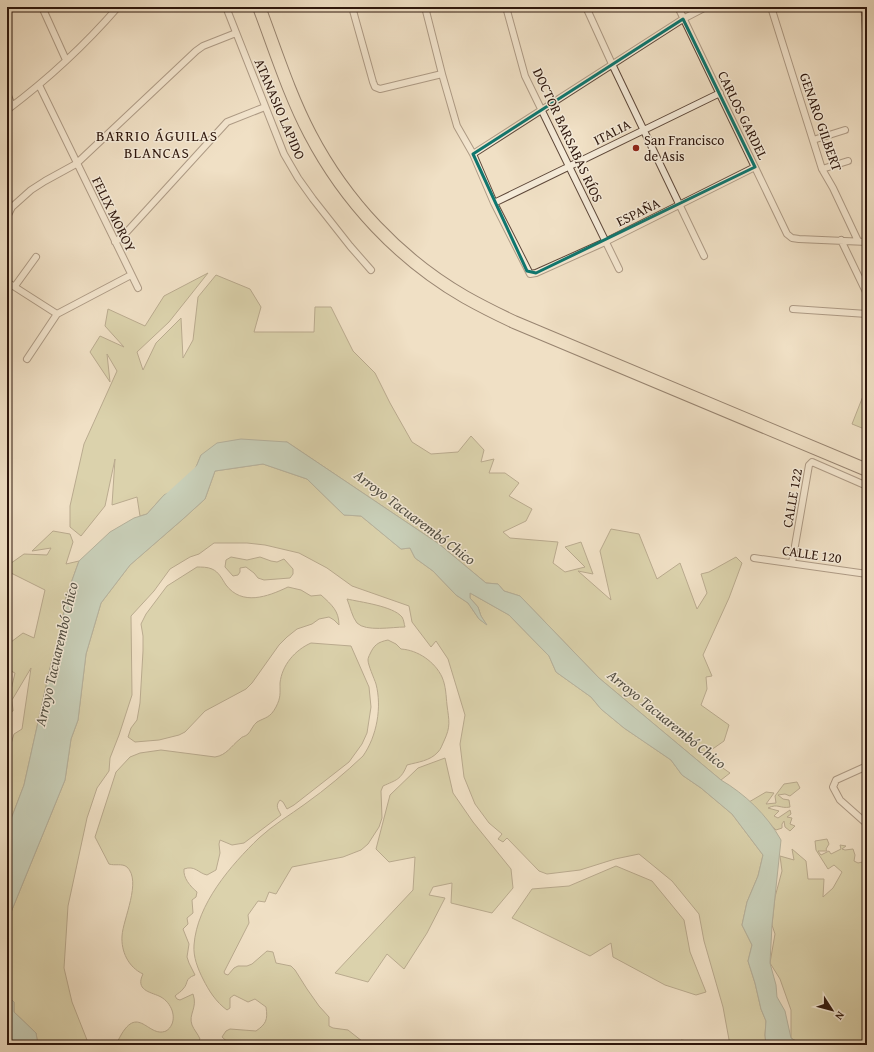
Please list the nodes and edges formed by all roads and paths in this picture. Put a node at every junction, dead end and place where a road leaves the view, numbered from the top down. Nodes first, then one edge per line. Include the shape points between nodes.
1 (42, 7) edge
2 (118, 7) edge
3 (226, 7) edge
4 (259, 7) edge
5 (352, 7) edge
6 (425, 7) edge
7 (506, 7) edge
8 (586, 7) edge
9 (678, 7) edge
10 (706, 7) edge
11 (771, 7) edge
12 (683, 19) junction
13 (236, 33) junction
14 (66, 60) junction
15 (612, 64) junction
16 (442, 74) junction
17 (39, 85) junction
18 (7, 93) edge
19 (720, 93) junction
20 (264, 107) junction
21 (10, 108) edge
22 (542, 110) junction
23 (644, 129) junction
24 (845, 130) dead end
25 (812, 140) junction
26 (473, 154) junction
27 (848, 161) dead end
28 (76, 164) junction
29 (570, 167) junction
30 (755, 167) junction
31 (822, 169) junction
32 (494, 204) junction
33 (680, 205) junction
34 (7, 217) edge
35 (841, 240) junction
36 (858, 241) junction
37 (115, 242) junction
38 (605, 242) junction
39 (867, 242) edge
40 (704, 256) dead end
41 (36, 257) dead end
42 (619, 269) dead end
43 (371, 270) dead end
44 (131, 275) junction
45 (7, 282) edge
46 (15, 286) junction
47 (138, 288) dead end
48 (867, 294) edge
49 (793, 309) dead end
50 (57, 314) junction
51 (867, 314) edge
52 (27, 359) dead end
53 (867, 470) edge
54 (867, 486) edge
55 (754, 558) dead end
56 (792, 563) junction
57 (867, 574) edge
58 (867, 766) edge
59 (867, 824) edge

1 - 14 street
2 - 14 street
3 - 13 street, ATANASIO LAPIDO
4 - 53 highway via 298,108 330,169 374,225 426,271 465,297 514,322
5 - 16 street via 375,87 380,89
6 - 16 street
7 - 22 street, DOCTOR BARSABAS RÍOS via 525,76
8 - 15 street
9 - 12 street, CARLOS GARDEL
10 - 12 street
11 - 25 street, GENARO GILBERT
12 - 15 street
12 - 19 street, CARLOS GARDEL
13 - 20 street, ATANASIO LAPIDO
13 - 28 street via 196,51
14 - 17 street
15 - 22 street
15 - 23 street
16 - 26 street via 457,126
17 - 21 street
17 - 28 street, FELIX MOROY
18 - 21 street
19 - 23 street, ITALIA
19 - 30 street, CARLOS GARDEL
20 - 37 street via 227,122
20 - 43 street, ATANASIO LAPIDO via 284,154 298,178
22 - 26 street
22 - 29 street, DOCTOR BARSABAS RÍOS
23 - 29 street, ITALIA
23 - 33 street
24 - 25 street
25 - 31 street, GENARO GILBERT
26 - 32 street
27 - 31 street
28 - 34 street via 31,190 12,207
28 - 37 street, FELIX MOROY
29 - 32 street, ITALIA
29 - 38 street, DOCTOR BARSABAS RÍOS
30 - 33 street, ESPAÑA
30 - 35 street, CARLOS GARDEL via 787,234 799,239
31 - 36 street, GENARO GILBERT
32 - 38 street, ESPAÑA via 530,274
33 - 38 street, ESPAÑA
33 - 40 street
35 - 36 street
35 - 48 street
36 - 39 street
37 - 44 street, FELIX MOROY
38 - 42 street, DOCTOR BARSABAS RÍOS
41 - 46 street
44 - 47 street, FELIX MOROY
44 - 50 street
45 - 46 street
46 - 50 street
49 - 51 street
50 - 52 street
54 - 56 street, CALLE 122 via 812,462 809,465
55 - 56 street, CALLE 120
56 - 57 street, CALLE 120
58 - 59 street via 836,780 833,787 840,800

